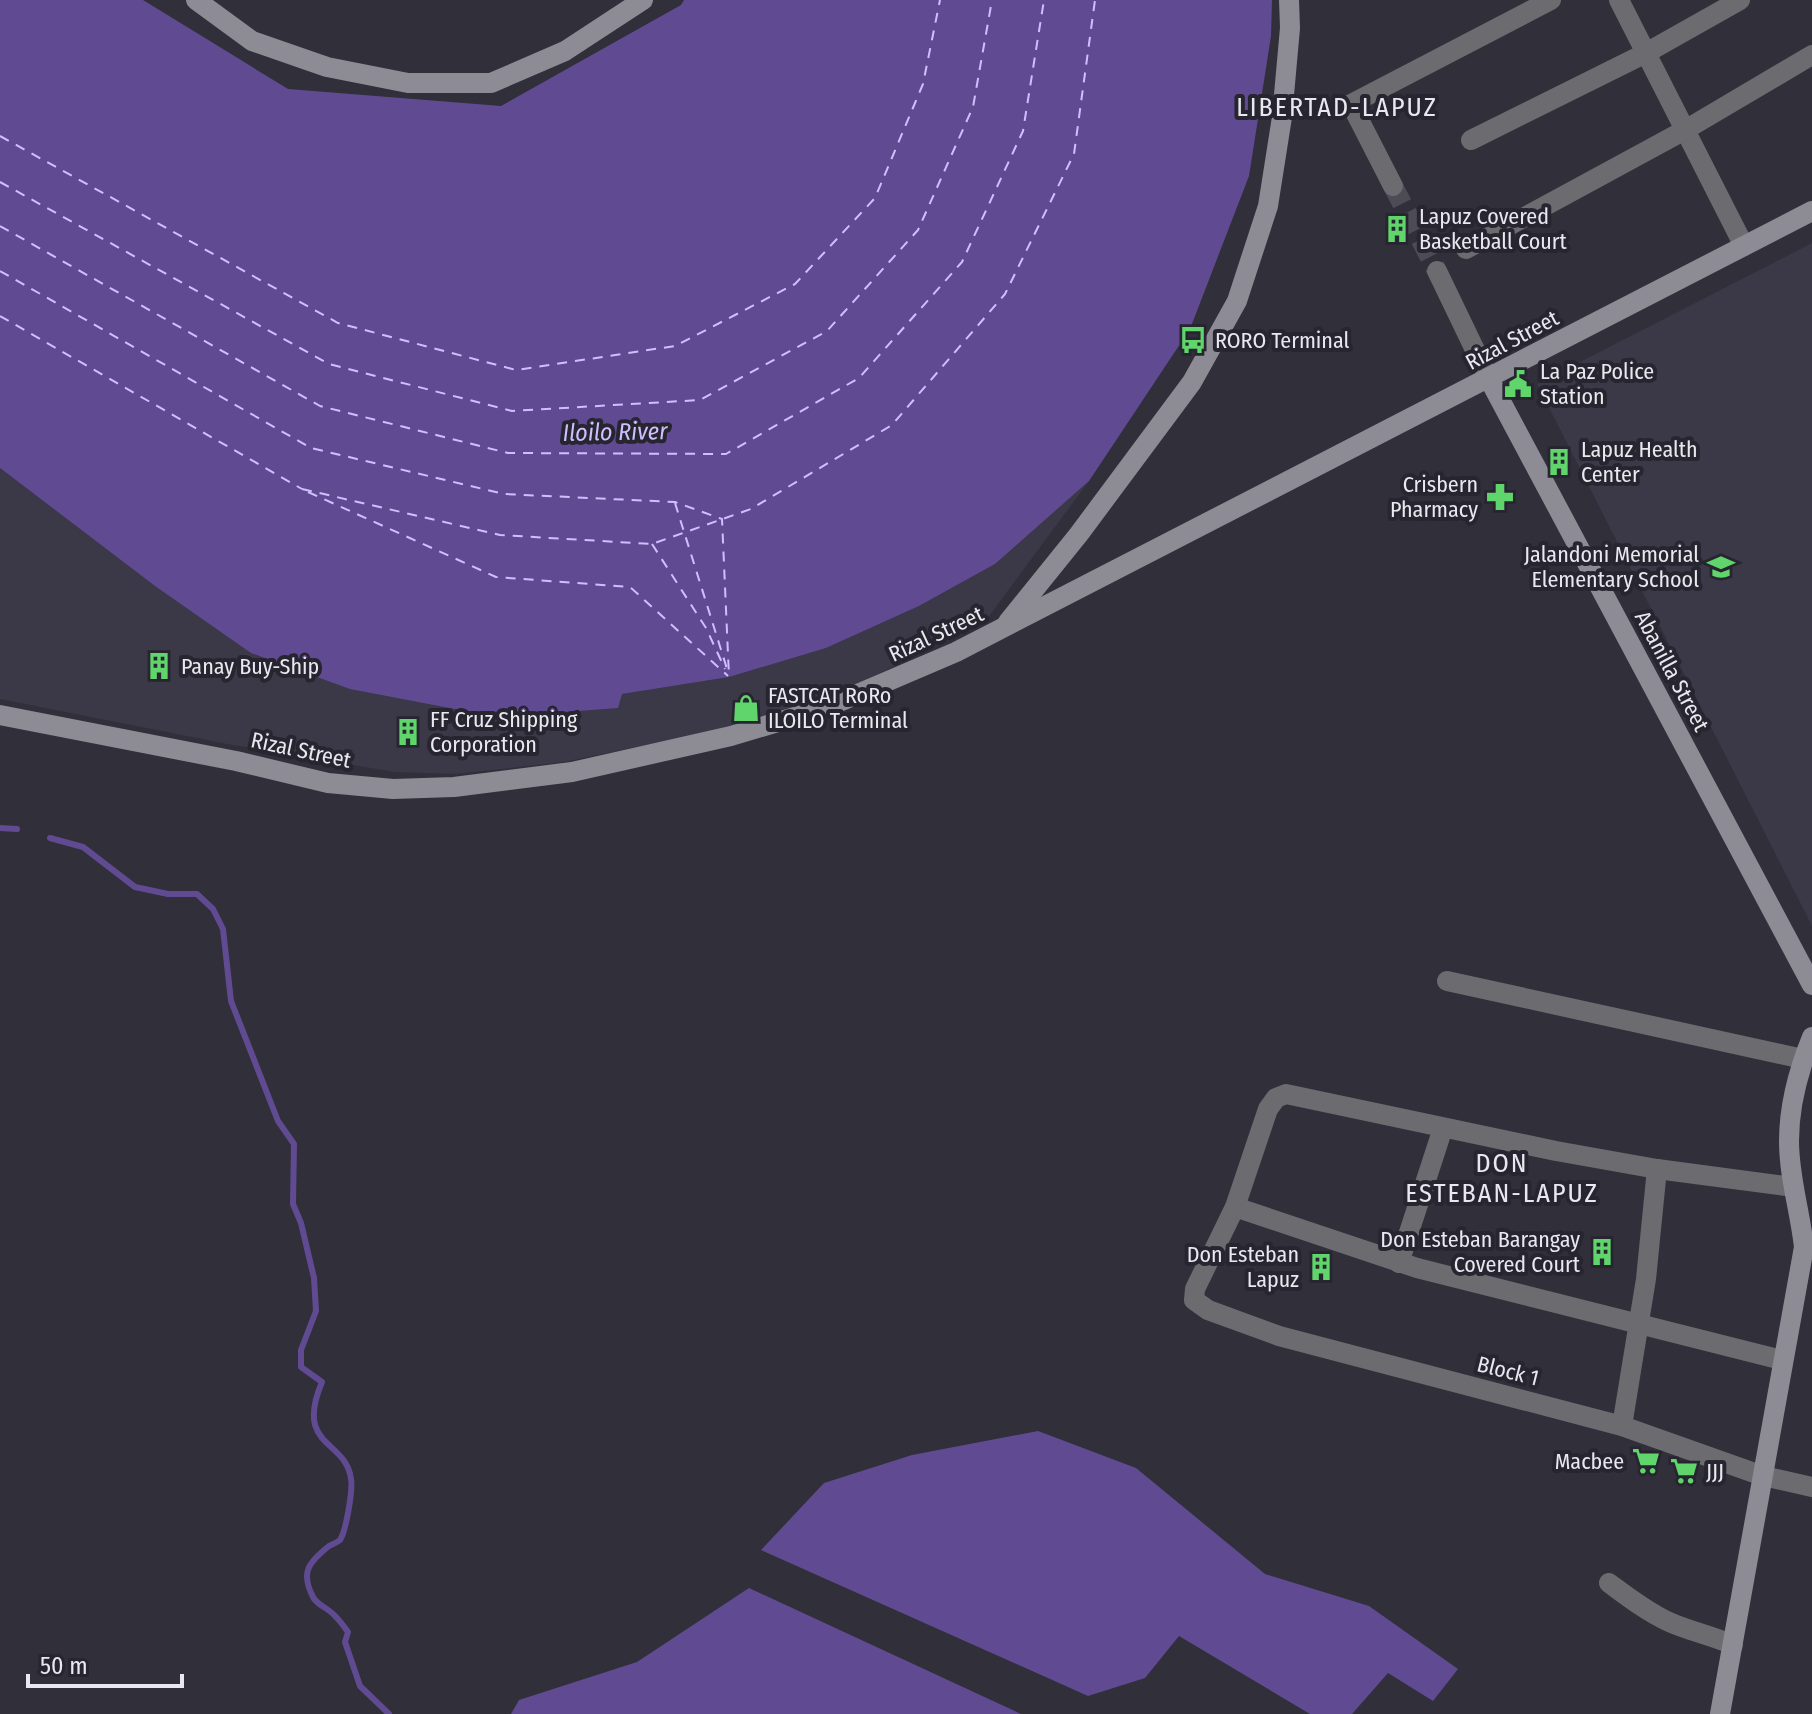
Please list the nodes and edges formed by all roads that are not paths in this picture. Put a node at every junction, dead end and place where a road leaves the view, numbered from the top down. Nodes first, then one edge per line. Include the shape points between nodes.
1 (196, 0) edge
2 (643, 0) edge
3 (1289, 0) edge
4 (1551, 0) edge
5 (1619, 0) edge
6 (1740, 0) edge
7 (1646, 53) junction
8 (1812, 55) edge
9 (1685, 130) junction
10 (1471, 140) dead end
11 (1393, 186) tunnel mouth
12 (1812, 211) edge
13 (1744, 246) junction
14 (1466, 249) dead end
15 (1437, 271) tunnel mouth
16 (1489, 379) junction
17 (1003, 628) junction
18 (0, 715) edge
19 (1447, 981) dead end
20 (1812, 985) edge
21 (1812, 1037) edge
22 (1803, 1059) junction
23 (1443, 1128) junction
24 (1657, 1169) junction
25 (1793, 1187) junction
26 (1235, 1207) junction
27 (1399, 1263) junction
28 (1640, 1326) junction
29 (1782, 1360) junction
30 (1622, 1426) junction
31 (1763, 1476) junction
32 (1812, 1487) edge
33 (1609, 1583) dead end
34 (1733, 1645) junction
35 (1720, 1714) edge

1 - 2 main road via 252,41 327,67 408,83 491,83 565,51
3 - 17 main road via 1282,117 1268,206 1237,301 1192,382
4 - 11 street via 1351,104
5 - 7 street
6 - 7 street
7 - 9 street
7 - 10 street
8 - 9 street
9 - 13 street
9 - 14 street
12 - 13 main road, Rizal Street
13 - 16 main road, Rizal Street
15 - 16 street
16 - 17 main road, Rizal Street
16 - 20 main road, Abanilla Street
17 - 18 main road, Rizal Street via 825,708 731,736 572,772 454,787 328,783
19 - 22 street
21 - 22 main road
22 - 25 main road via 1789,1140
23 - 24 street
23 - 26 street via 1286,1094 1268,1109
23 - 27 street
24 - 25 street
24 - 28 street
25 - 29 main road via 1804,1247
26 - 27 street
26 - 30 street, Block 1 via 1195,1289 1194,1300 1208,1310 1279,1336
27 - 28 street
28 - 29 street
28 - 30 street
29 - 31 main road
30 - 31 street, Block 1
31 - 32 street, Block 1
31 - 34 main road
33 - 34 street via 1669,1622
34 - 35 main road

